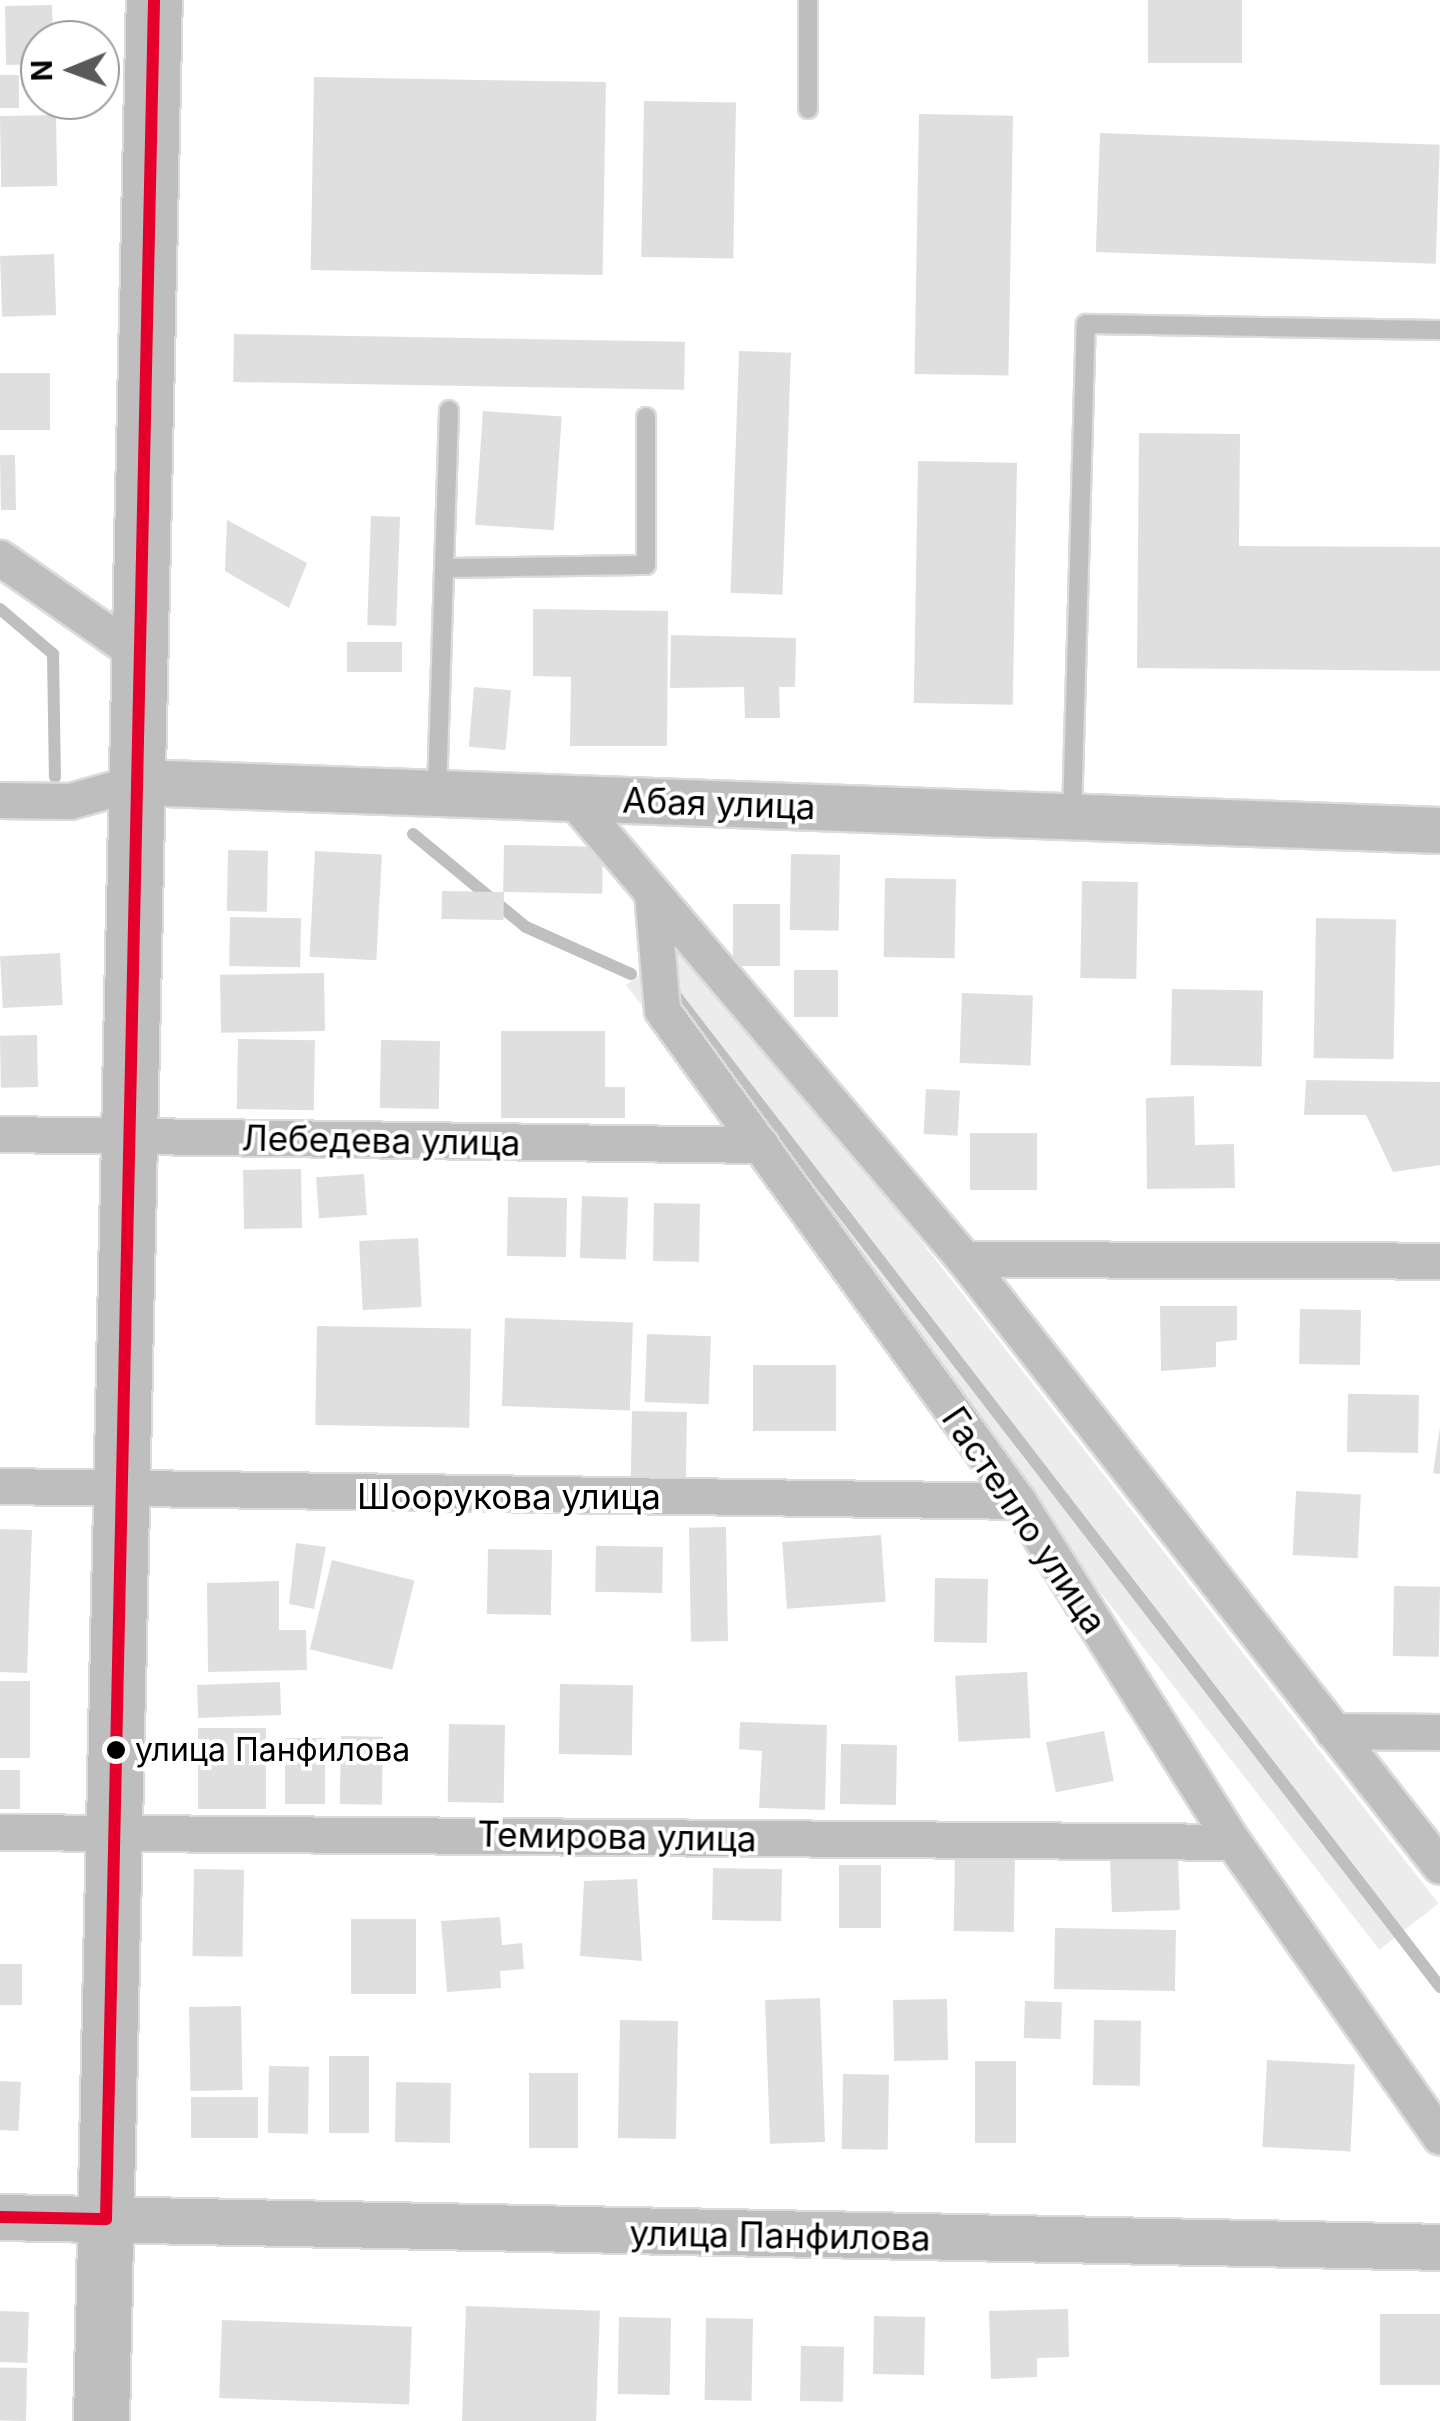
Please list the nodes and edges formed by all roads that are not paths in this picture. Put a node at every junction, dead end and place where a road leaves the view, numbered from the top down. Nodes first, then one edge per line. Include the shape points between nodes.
1 (154, 0) edge
2 (808, 0) edge
3 (808, 109) dead end
4 (1440, 330) edge
5 (448, 410) dead end
6 (646, 416) dead end
7 (0, 558) edge
8 (444, 568) junction
9 (142, 657) junction
10 (138, 782) junction
11 (437, 792) junction
12 (571, 797) junction
13 (0, 800) edge
14 (1072, 816) junction
15 (1440, 830) edge
16 (652, 893) junction
17 (0, 1134) edge
18 (130, 1136) junction
19 (762, 1146) junction
20 (964, 1259) junction
21 (1440, 1261) edge
22 (0, 1486) edge
23 (122, 1492) junction
24 (1018, 1501) junction
25 (1333, 1731) junction
26 (1440, 1732) edge
27 (0, 1832) edge
28 (114, 1832) junction
29 (1233, 1842) junction
30 (1440, 1866) edge
31 (1440, 2136) edge
32 (0, 2217) edge
33 (106, 2220) junction
34 (1440, 2247) edge
35 (100, 2421) edge

1 - 9 main road
2 - 3 lane
4 - 14 lane via 1086,324
5 - 8 lane
6 - 8 lane via 646,566
7 - 9 street
8 - 11 lane
9 - 10 main road
10 - 11 street, Абая улица
10 - 13 street, Абая улица via 70,801
10 - 18 main road
11 - 12 street, Абая улица
12 - 14 street, Абая улица
12 - 16 street
14 - 15 street, Абая улица
16 - 19 street, Гастелло улица via 662,1010
16 - 20 street
17 - 18 street, Лебедева улица
18 - 19 street, Лебедева улица
18 - 23 main road
19 - 24 street, Гастелло улица
20 - 21 street
20 - 25 street
22 - 23 street, Шоорукова улица
23 - 24 street, Шоорукова улица
23 - 28 main road
24 - 29 street, Гастелло улица
25 - 26 street
25 - 30 street
27 - 28 street, Темирова улица
28 - 29 street, Темирова улица
28 - 33 main road
29 - 31 street, Гастелло улица
32 - 33 street, улица Панфилова
33 - 34 street, улица Панфилова
33 - 35 main road

